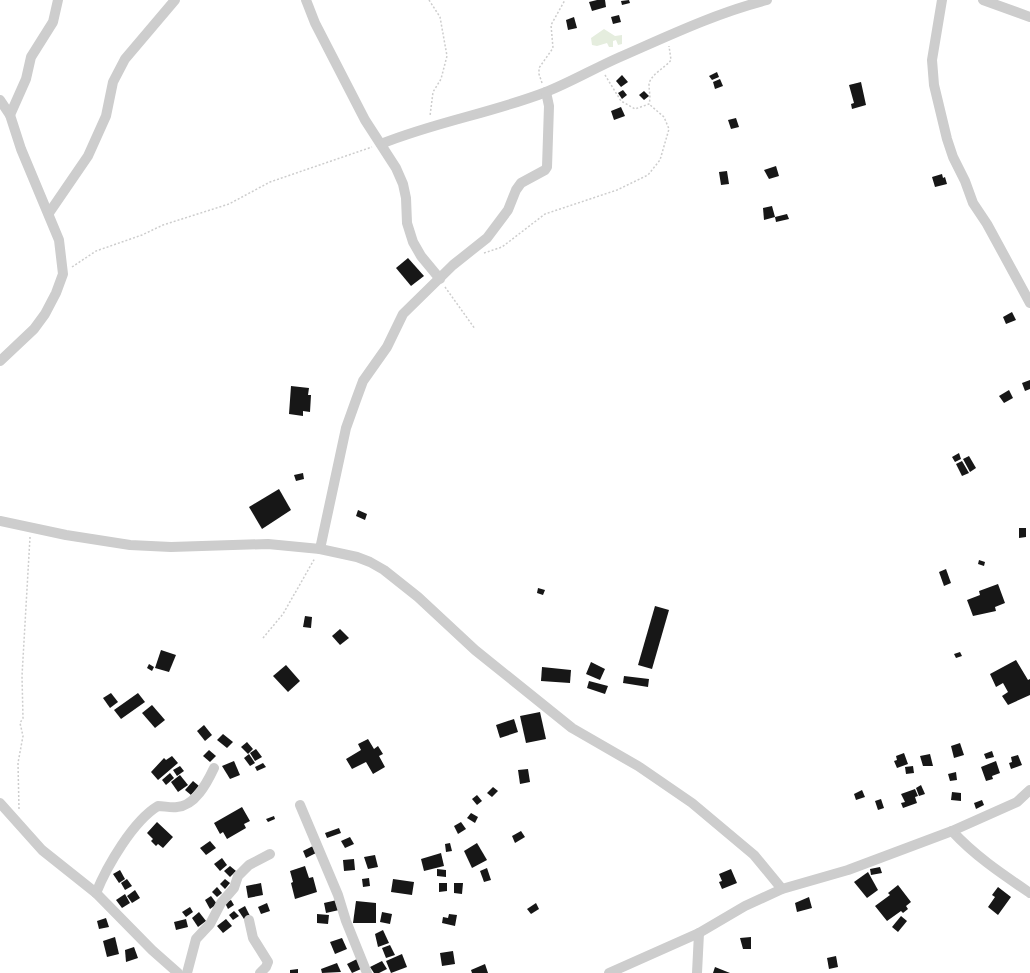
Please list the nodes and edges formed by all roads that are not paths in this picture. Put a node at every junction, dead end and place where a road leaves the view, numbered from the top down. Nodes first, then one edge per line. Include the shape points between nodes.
1 (58, 0) edge
2 (175, 0) edge
3 (306, 0) edge
4 (767, 0) edge
5 (942, 0) edge
6 (982, 0) edge
7 (1030, 17) edge
8 (546, 92) junction
9 (0, 100) edge
10 (10, 115) junction
11 (381, 144) junction
12 (49, 213) junction
13 (440, 279) junction
14 (1030, 303) edge
15 (0, 361) edge
16 (0, 521) edge
17 (320, 549) junction
18 (214, 768) dead end
19 (1030, 790) edge
20 (1030, 798) edge
21 (1017, 802) junction
22 (0, 803) edge
23 (300, 805) dead end
24 (952, 831) junction
25 (270, 854) dead end
26 (782, 889) junction
27 (96, 893) junction
28 (1030, 893) edge
29 (249, 920) dead end
30 (699, 933) junction
31 (178, 973) edge
32 (187, 973) edge
33 (260, 973) edge
34 (367, 973) edge
35 (609, 973) edge
36 (697, 973) edge

1 - 10 street via 53,22 31,57 26,79
2 - 12 street via 124,59 113,82 106,116 88,156
3 - 11 street via 365,120
4 - 8 street via 736,8
5 - 14 street via 932,54 932,70 947,139 973,203
6 - 7 street
8 - 11 street
8 - 13 street via 549,112 547,167 521,183 508,210 487,238 453,265
9 - 10 street
10 - 12 street via 21,149
11 - 13 street via 396,168 402,184 406,198 407,223 413,242
12 - 15 street via 59,240 63,274 45,314 34,329
13 - 17 street via 403,314 387,347 363,381 346,428
16 - 17 street via 100,542 130,545 171,547 268,544
17 - 26 street via 357,557 384,570 493,665 572,728 638,766 692,803 754,855
18 - 27 street via 208,781 191,803 176,807 158,806 140,823 112,858
19 - 21 street
20 - 21 street
21 - 24 street
22 - 27 street via 42,850
23 - 34 street via 338,894
24 - 26 street via 848,870
24 - 28 street via 967,847
25 - 32 street via 249,865 238,876 234,888 221,903 210,924 196,939
26 - 30 street via 745,906
27 - 31 street
29 - 33 street via 253,938 268,962
30 - 35 street
30 - 36 street

